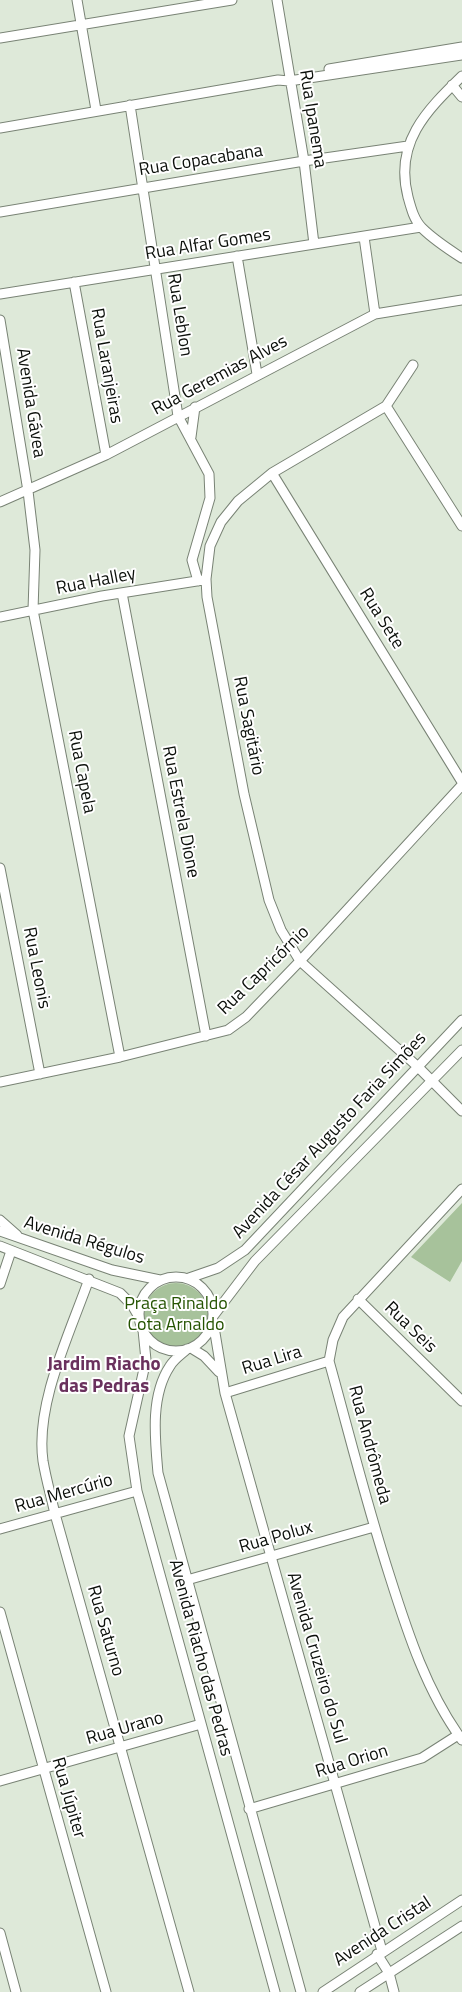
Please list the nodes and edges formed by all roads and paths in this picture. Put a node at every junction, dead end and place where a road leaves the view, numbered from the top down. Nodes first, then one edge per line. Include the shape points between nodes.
1 (77, 0) edge
2 (232, 0) edge
3 (277, 0) edge
4 (82, 24) junction
5 (0, 38) edge
6 (462, 47) edge
7 (443, 54) junction
8 (462, 55) edge
9 (462, 76) edge
10 (289, 78) junction
11 (452, 86) junction
12 (462, 97) edge
13 (130, 105) junction
14 (96, 110) junction
15 (0, 128) edge
16 (408, 146) junction
17 (304, 161) junction
18 (143, 187) junction
19 (0, 212) edge
20 (420, 227) junction
21 (364, 237) junction
22 (314, 244) junction
23 (237, 256) junction
24 (462, 258) edge
25 (156, 270) junction
26 (74, 282) junction
27 (0, 294) edge
28 (462, 300) edge
29 (375, 314) junction
30 (0, 320) edge
31 (413, 365) dead end
32 (257, 374) junction
33 (386, 406) junction
34 (195, 407) junction
35 (178, 416) junction
36 (191, 437) junction
37 (106, 455) junction
38 (272, 473) junction
39 (28, 491) junction
40 (0, 502) edge
41 (462, 526) edge
42 (202, 580) junction
43 (122, 593) junction
44 (33, 610) junction
45 (0, 617) edge
46 (462, 784) edge
47 (0, 868) edge
48 (300, 961) junction
49 (462, 1020) edge
50 (206, 1036) junction
51 (462, 1050) edge
52 (120, 1057) junction
53 (417, 1066) junction
54 (40, 1074) junction
55 (431, 1080) junction
56 (0, 1082) edge
57 (462, 1111) edge
58 (462, 1189) edge
59 (0, 1220) edge
60 (0, 1231) edge
61 (23, 1240) junction
62 (0, 1246) edge
63 (11, 1251) junction
64 (189, 1278) junction
65 (88, 1279) junction
66 (160, 1280) junction
67 (0, 1284) edge
68 (358, 1299) junction
69 (139, 1318) junction
70 (213, 1318) junction
71 (143, 1330) junction
72 (189, 1349) junction
73 (329, 1361) junction
74 (220, 1373) junction
75 (225, 1393) junction
76 (462, 1401) edge
77 (137, 1491) junction
78 (55, 1514) junction
79 (374, 1527) junction
80 (0, 1529) edge
81 (269, 1557) junction
82 (187, 1580) junction
83 (0, 1612) edge
84 (202, 1724) junction
85 (460, 1737) edge
86 (121, 1747) junction
87 (43, 1769) junction
88 (0, 1781) edge
89 (336, 1783) junction
90 (249, 1809) junction
91 (462, 1900) edge
92 (462, 1926) edge
93 (0, 1933) edge
94 (380, 1953) junction
95 (389, 1973) junction
96 (16, 1992) edge
97 (106, 1992) edge
98 (189, 1992) edge
99 (275, 1992) edge
100 (301, 1992) edge
101 (322, 1992) edge
102 (360, 1992) edge
103 (394, 1992) edge

1 - 4 street
2 - 4 street
3 - 10 street, Rua Ipanema
4 - 5 street
4 - 14 street
6 - 7 street
7 - 8 street
7 - 10 street
9 - 11 street
10 - 13 street
10 - 17 street, Rua Ipanema
11 - 12 street
11 - 16 street via 430,108
13 - 14 street
13 - 18 street, Rua Leblon
14 - 15 street
16 - 17 street, Rua Copacabana
16 - 20 street via 404,157 405,186 411,211
17 - 18 street, Rua Copacabana
17 - 22 street, Rua Ipanema
18 - 19 street, Rua Copacabana
18 - 25 street, Rua Leblon
20 - 21 street, Rua Alfar Gomes
20 - 24 street
21 - 22 street, Rua Alfar Gomes
21 - 29 street
22 - 23 street, Rua Alfar Gomes
23 - 25 street, Rua Alfar Gomes
23 - 32 street
25 - 26 street, Rua Alfar Gomes
25 - 35 street, Rua Leblon
26 - 27 street, Rua Alfar Gomes
26 - 37 street, Rua Laranjeiras
28 - 29 street, Rua Geremias Alves
29 - 32 street, Rua Geremias Alves
30 - 39 street, Avenida Gávea
31 - 33 street, Rua Sagitário
32 - 34 street, Rua Geremias Alves
33 - 38 street, Rua Sagitário
33 - 41 street
34 - 35 street, Rua Geremias Alves
34 - 36 street
35 - 36 street, Rua Leblon
35 - 37 street, Rua Geremias Alves
36 - 42 street, Rua Leblon via 206,464 211,488 192,560
37 - 39 street, Rua Geremias Alves
38 - 42 street, Rua Sagitário via 238,501 221,522 210,546
38 - 46 street, Rua Sete
39 - 40 street, Rua Geremias Alves
39 - 44 street, Rua Capela via 35,550
42 - 43 street, Rua Halley
42 - 48 street, Rua Sagitário via 244,794 269,900 281,930
43 - 44 street, Rua Halley
43 - 50 street, Rua Estrela Dione
44 - 45 street, Rua Halley
44 - 52 street, Rua Capela
46 - 48 street, Rua Capricórnio
47 - 54 street, Rua Leonis
48 - 50 street, Rua Capricórnio via 246,1017 228,1030
48 - 53 street, Rua Sagitário
49 - 53 street, Avenida César Augusto Faria Simões
50 - 52 street, Rua Capricórnio
51 - 55 street, Avenida César Augusto Faria Simões
52 - 54 street, Rua Capricórnio
53 - 55 street, Rua Sagitário
53 - 64 street, Avenida César Augusto Faria Simões via 245,1250 218,1268
54 - 56 street, Rua Capricórnio
55 - 57 street, Rua Sagitário
55 - 70 street, Avenida César Augusto Faria Simões via 255,1261
58 - 68 street, Rua Andrômeda
59 - 61 street
60 - 61 street, Avenida Régulos
61 - 66 street, Avenida Régulos via 112,1270
62 - 63 street, Avenida Régulos
63 - 65 street, Avenida Régulos
63 - 67 street
64 - 66 street via 179,1276
64 - 70 street via 207,1292
65 - 69 street, Avenida Régulos via 120,1293
65 - 78 street, Rua Saturno via 48,1397 43,1426 43,1460
66 - 69 street via 144,1296
68 - 73 street, Rua Andrômeda via 344,1317 333,1340
68 - 76 street, Rua Seis
69 - 71 street
70 - 72 street via 209,1332
70 - 74 street, Avenida Cruzeiro do Sul
71 - 72 street via 162,1348
71 - 77 street, Avenida Riacho das Pedras via 146,1360 129,1436
72 - 74 street via 204,1356
72 - 82 street, Avenida Riacho das Pedras via 171,1364 164,1379 154,1435 158,1473
73 - 75 street, Rua Lira
73 - 79 street, Rua Andrômeda
74 - 75 street, Avenida Cruzeiro do Sul
75 - 81 street, Avenida Cruzeiro do Sul
77 - 78 street, Rua Mercúrio
77 - 84 street, Avenida Riacho das Pedras
78 - 80 street, Rua Mercúrio
78 - 86 street, Rua Saturno
79 - 81 street, Rua Polux
79 - 85 street, Rua Andrômeda via 406,1626 434,1695
81 - 82 street, Rua Polux
81 - 89 street, Avenida Cruzeiro do Sul
82 - 90 street, Avenida Riacho das Pedras
83 - 87 street, Rua Júpiter
84 - 86 street, Rua Urano
84 - 99 street, Avenida Riacho das Pedras
85 - 89 street, Rua Orion via 422,1758
86 - 87 street, Rua Urano
86 - 98 street, Rua Saturno
87 - 88 street, Rua Urano
87 - 97 street, Rua Júpiter
89 - 90 street, Rua Orion
89 - 94 street, Avenida Cruzeiro do Sul
90 - 100 street, Avenida Riacho das Pedras
91 - 94 street, Avenida Cristal
92 - 95 street
93 - 96 street
94 - 95 street, Avenida Cruzeiro do Sul
94 - 101 street, Avenida Cristal
95 - 102 street
95 - 103 street, Avenida Cruzeiro do Sul

